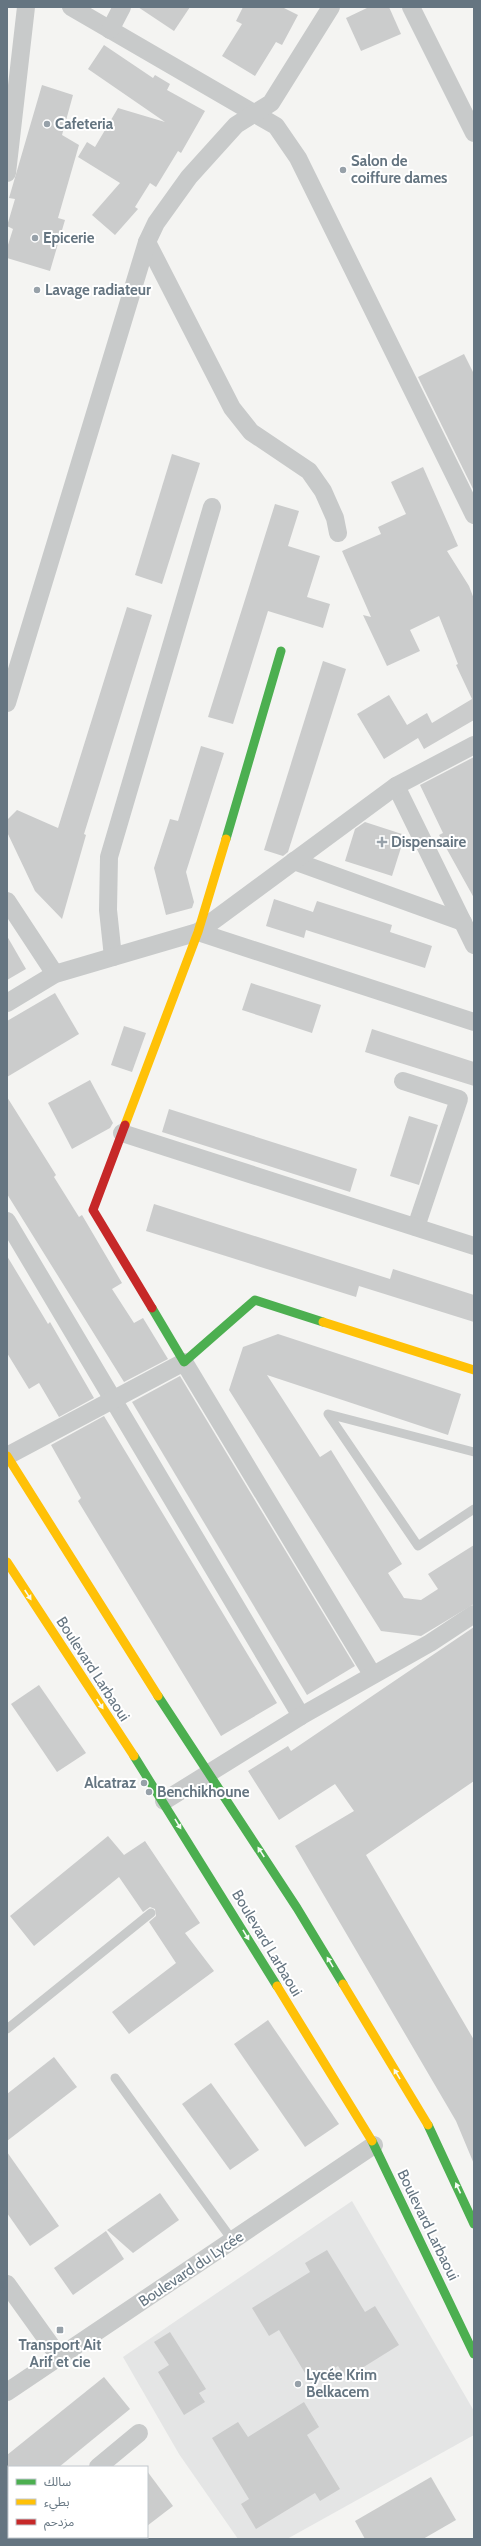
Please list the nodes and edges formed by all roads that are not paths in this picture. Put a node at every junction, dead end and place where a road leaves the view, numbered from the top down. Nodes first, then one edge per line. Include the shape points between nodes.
1 (26, 7) edge
2 (71, 7) edge
3 (122, 7) edge
4 (331, 7) edge
5 (411, 7) edge
6 (110, 30) junction
7 (253, 114) junction
8 (474, 133) edge
9 (7, 172) edge
10 (147, 242) junction
11 (212, 507) dead end
12 (474, 514) edge
13 (338, 533) dead end
14 (281, 651) dead end
15 (7, 703) edge
16 (474, 745) edge
17 (396, 786) junction
18 (294, 861) junction
19 (7, 901) edge
20 (463, 922) junction
21 (198, 932) junction
22 (474, 945) edge
23 (113, 957) junction
24 (55, 974) junction
25 (7, 1003) edge
26 (474, 1022) edge
27 (403, 1081) dead end
28 (122, 1134) junction
29 (7, 1221) edge
30 (416, 1227) junction
31 (474, 1246) edge
32 (184, 1362) junction
33 (474, 1370) edge
34 (114, 1399) junction
35 (474, 1452) edge
36 (7, 1456) edge
37 (474, 1509) edge
38 (7, 1562) edge
39 (13, 1585) edge
40 (474, 1614) edge
41 (372, 1674) junction
42 (300, 1716) junction
43 (209, 1771) junction
44 (164, 1801) junction
45 (151, 1913) dead end
46 (7, 2028) edge
47 (115, 2078) dead end
48 (374, 2145) junction
49 (474, 2224) edge
50 (233, 2241) junction
51 (7, 2284) edge
52 (474, 2354) edge
53 (60, 2358) junction
54 (7, 2392) edge
55 (139, 2433) dead end
56 (99, 2466) edge

1 - 9 street
2 - 6 street
3 - 6 street
4 - 7 street via 271,103
5 - 8 street
6 - 7 street
7 - 10 street via 236,125 189,177 156,223
7 - 12 street via 276,126 298,158
10 - 13 street via 232,408 251,432 308,471 323,490 335,518
10 - 15 street
11 - 23 street via 109,857 108,910
14 - 21 main road
16 - 17 street
17 - 18 street
17 - 20 street
18 - 20 street
18 - 21 street
19 - 24 street
20 - 22 street
21 - 23 street
21 - 26 street
21 - 28 main road
23 - 24 street
24 - 25 street
27 - 30 street via 459,1099
28 - 30 street
28 - 32 main road via 93,1210
29 - 34 street
30 - 31 street
32 - 33 main road via 255,1300
32 - 34 street
32 - 41 street
34 - 36 street
34 - 42 street
35 - 37 lane via 328,1414 418,1546
36 - 43 main road
38 - 39 main road, Boulevard Larbaoui
39 -> 44 main road, Boulevard Larbaoui
40 - 41 street via 430,1643
41 - 42 street
42 - 43 street
43 - 44 street
49 -> 43 main road via 428,2125 297,1908
44 -> 48 main road, Boulevard Larbaoui
45 - 46 lane
47 - 50 lane
48 - 50 street, Boulevard du Lycée
48 - 52 main road, Boulevard Larbaoui
50 - 53 street, Boulevard du Lycée
51 - 53 street
53 - 54 street, Boulevard du Lycée
55 - 56 street

